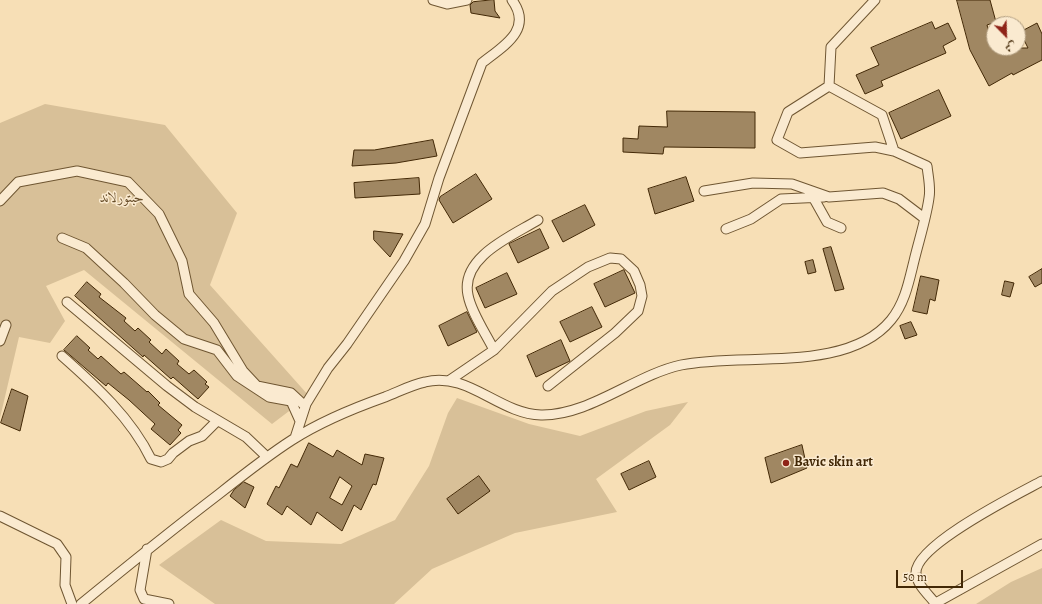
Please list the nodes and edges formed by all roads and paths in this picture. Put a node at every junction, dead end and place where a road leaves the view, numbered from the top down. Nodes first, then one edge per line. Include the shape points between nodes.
1 (433, 0) edge
2 (467, 0) edge
3 (512, 0) edge
4 (875, 0) edge
5 (829, 86) junction
6 (894, 151) junction
7 (704, 191) dead end
8 (829, 196) junction
9 (813, 197) junction
10 (0, 201) edge
11 (924, 218) junction
12 (538, 220) dead end
13 (841, 228) dead end
14 (726, 230) dead end
15 (62, 238) dead end
16 (67, 302) dead end
17 (6, 325) dead end
18 (0, 341) edge
19 (494, 350) junction
20 (62, 356) dead end
21 (450, 380) junction
22 (548, 386) dead end
23 (306, 406) junction
24 (217, 421) junction
25 (300, 421) junction
26 (294, 438) junction
27 (267, 457) junction
28 (1042, 481) edge
29 (0, 516) edge
30 (1042, 544) edge
31 (147, 549) junction
32 (935, 603) edge
33 (72, 604) edge
34 (81, 604) edge
35 (169, 604) edge

1 - 2 street via 447,4
3 - 23 street via 517,10 517,33 482,63 439,178 425,224 404,261 328,368
4 - 5 street via 831,47
5 - 6 street via 882,115
5 - 6 street via 788,112 777,140 800,153 875,147
6 - 11 street via 927,166 930,196
7 - 8 street via 753,183 792,184
8 - 9 street
8 - 11 street via 883,193 900,200
9 - 13 street via 826,222
9 - 14 street via 781,199
10 - 23 street via 18,182 77,172 128,182 159,214 182,261 189,294 214,323 243,371 257,386 291,393
11 - 21 street via 903,300 891,320 876,334 848,347 791,358 706,360 680,365 660,371 601,399 543,415 500,403 473,388
12 - 19 street via 488,251 473,266 467,293
15 - 25 street via 86,248 184,339 217,350 237,376 269,397 291,401
16 - 24 street via 167,386
17 - 18 street
19 - 21 street
19 - 22 street via 552,291 582,271 616,257 628,264 637,276 642,296 638,311 616,333
20 - 24 street via 125,418 137,433 151,459 161,462 168,459 189,442 202,436
21 - 26 street via 423,382 360,406
23 - 25 street
24 - 27 street via 246,437
25 - 26 street
26 - 27 street
27 - 31 street
28 - 32 street via 976,516 923,556 916,571 918,582
29 - 33 street via 57,544 66,557 65,585
30 - 32 street
31 - 34 street
31 - 35 street via 141,595 144,599

